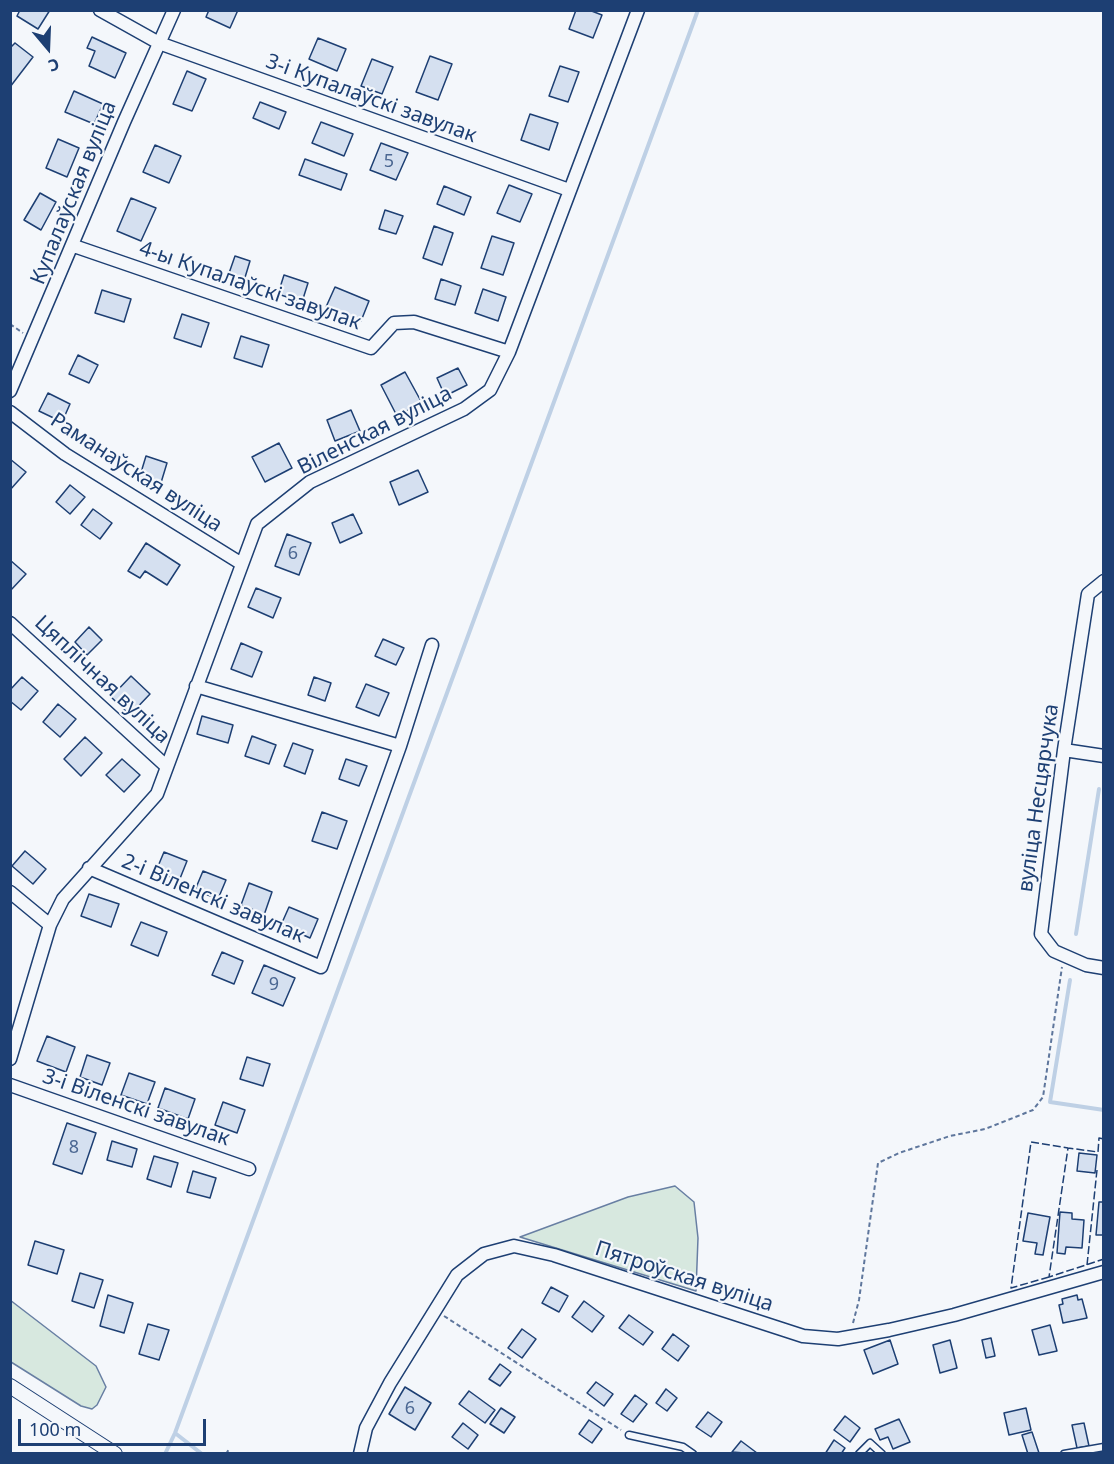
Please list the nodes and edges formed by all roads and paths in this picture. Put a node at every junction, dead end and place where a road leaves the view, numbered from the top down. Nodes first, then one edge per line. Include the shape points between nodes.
1 (100, 10) edge
2 (174, 10) edge
3 (638, 10) edge
4 (159, 43) junction
5 (569, 190) junction
6 (74, 246) junction
7 (509, 352) junction
8 (10, 391) edge
9 (10, 412) edge
10 (242, 564) junction
11 (1104, 581) edge
12 (10, 622) edge
13 (432, 645) dead end
14 (196, 686) junction
15 (400, 746) junction
16 (1064, 750) junction
17 (1104, 756) edge
18 (166, 766) junction
19 (89, 868) junction
20 (10, 892) edge
21 (51, 925) junction
22 (1064, 955) junction
23 (1104, 968) edge
24 (10, 1059) edge
25 (10, 1085) edge
26 (249, 1169) dead end
27 (1104, 1272) edge
28 (434, 1310) junction
29 (851, 1337) junction
30 (10, 1386) edge
31 (629, 1435) joint
32 (1104, 1447) edge
33 (229, 1449) dead end
34 (115, 1454) edge
35 (226, 1454) edge
36 (360, 1454) edge
37 (693, 1454) edge
38 (859, 1454) edge
39 (882, 1454) edge
40 (1064, 1454) edge

1 - 4 street, 3-і Купалаўскі завулак
2 - 4 street, Купалаўская вуліца
3 - 5 street, Віленская вуліца
4 - 5 street, 3-і Купалаўскі завулак
4 - 6 street, Купалаўская вуліца
5 - 7 street, Віленская вуліца
6 - 7 street, 4-ы Купалаўскі завулак via 371,348 394,323 414,322
6 - 8 street, Купалаўская вуліца
7 - 10 street, Віленская вуліца via 490,390 464,409 310,482 257,525
9 - 10 street, Раманаўская вуліца via 65,454
10 - 14 street, Віленская вуліца
11 - 16 street, вуліца Несцярчука via 1088,594
12 - 18 street, Цяплічная вуліца
13 - 15 street
14 - 15 street
14 - 18 street, Віленская вуліца
15 - 19 street, 2-і Віленскі завулак via 321,966
16 - 17 street
16 - 22 street, вуліца Несцярчука via 1041,934 1054,951
18 - 19 street, Віленская вуліца via 157,794
19 - 21 street, Віленская вуліца via 63,899
20 - 21 street
21 - 24 street, Віленская вуліца
22 - 23 street, вуліца Несцярчука
22 - 29 path via 1043,1097 1033,1110 878,1163
25 - 26 street, 3-і Віленскі завулак
27 - 29 street, Пятроўская вуліца via 954,1315
28 - 29 street, Пятроўская вуліца via 457,1275 484,1254 514,1246 554,1255 803,1336
28 - 31 path
28 - 36 street, Пятроўская вуліца via 366,1428
30 - 34 street
31 - 37 lane via 683,1447
32 - 40 lane
33 - 35 path
38 - 39 lane via 870,1443

